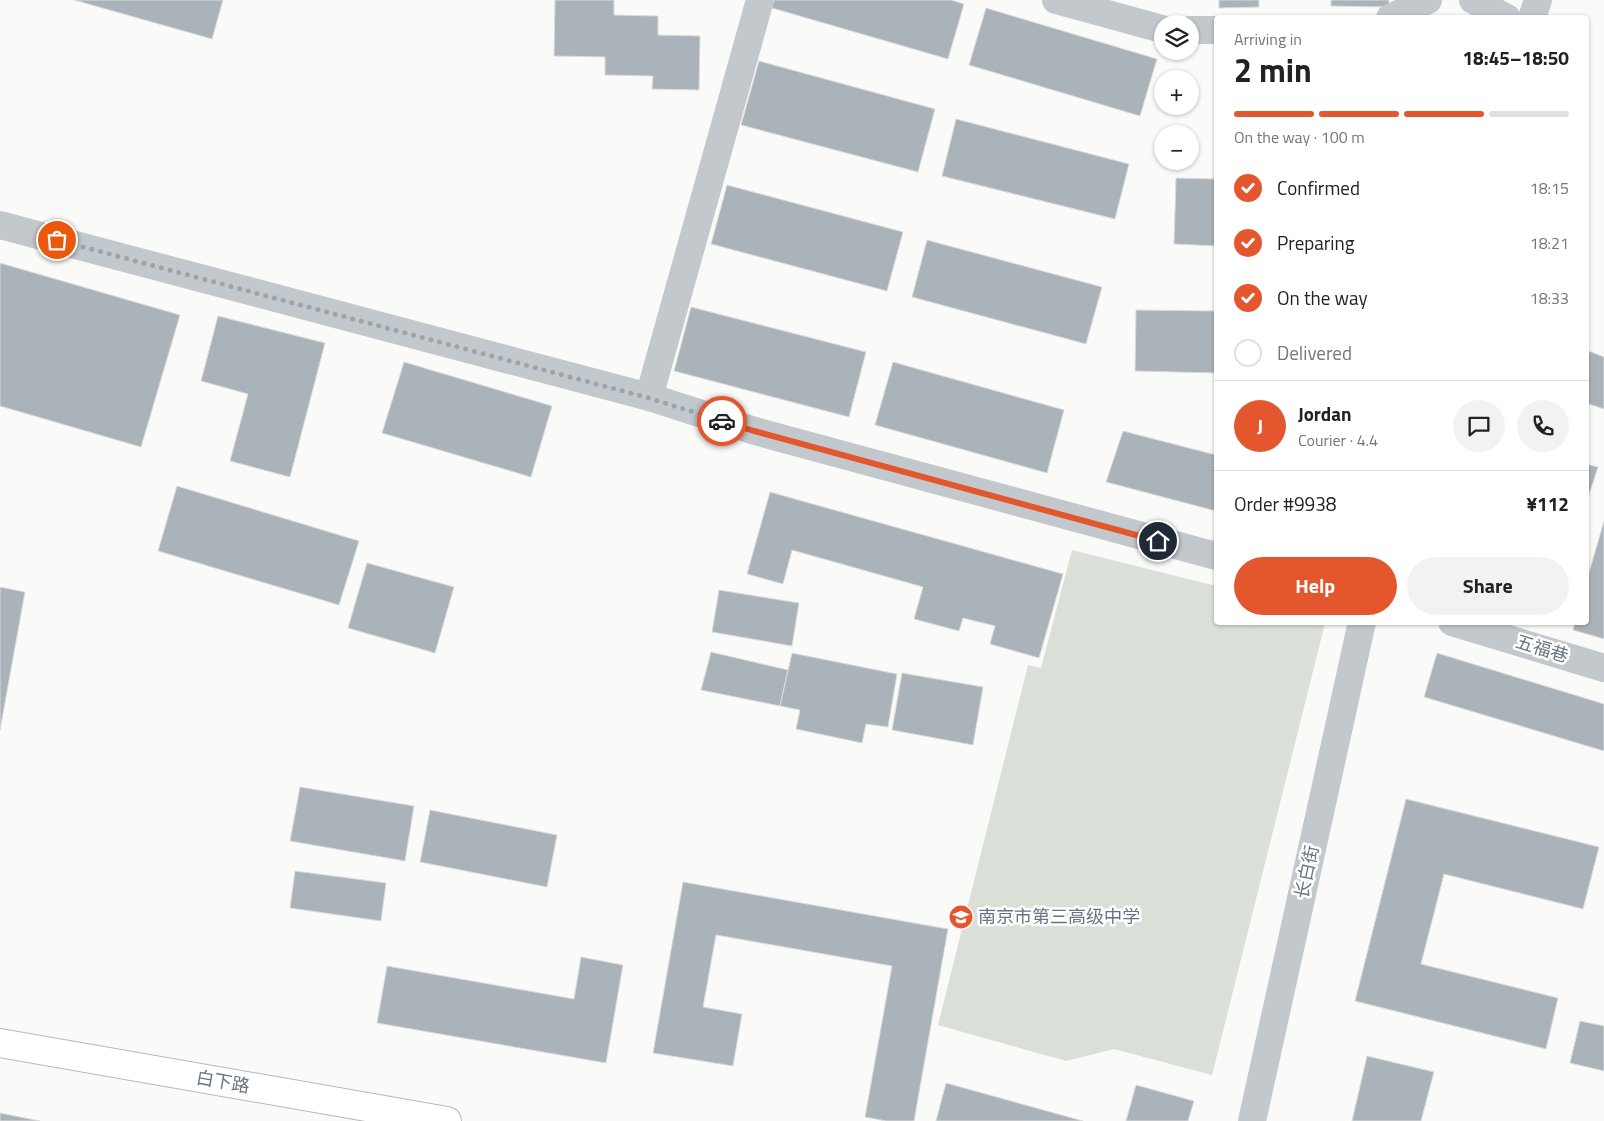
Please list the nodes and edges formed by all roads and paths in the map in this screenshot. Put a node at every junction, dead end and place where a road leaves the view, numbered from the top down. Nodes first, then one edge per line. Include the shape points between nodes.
1 (760, 0) edge
2 (1056, 0) edge
3 (1428, 0) edge
4 (1473, 0) edge
5 (1538, 0) edge
6 (1396, 15) edge
7 (1501, 15) edge
8 (1533, 15) edge
9 (1154, 27) edge
10 (1199, 30) edge
11 (1214, 30) edge
12 (0, 225) edge
13 (649, 398) junction
14 (1214, 555) edge
15 (1361, 625) edge
16 (1462, 625) edge
17 (1604, 668) edge
18 (0, 1043) edge
19 (447, 1121) edge
20 (1252, 1121) edge

1 - 13 street
2 - 9 street
3 - 6 street
4 - 7 street
5 - 8 street
10 - 11 street
12 - 13 street
13 - 14 street via 754,431
15 - 20 street, 长白街
16 - 17 street, 五福巷
18 - 19 main road, 白下路

